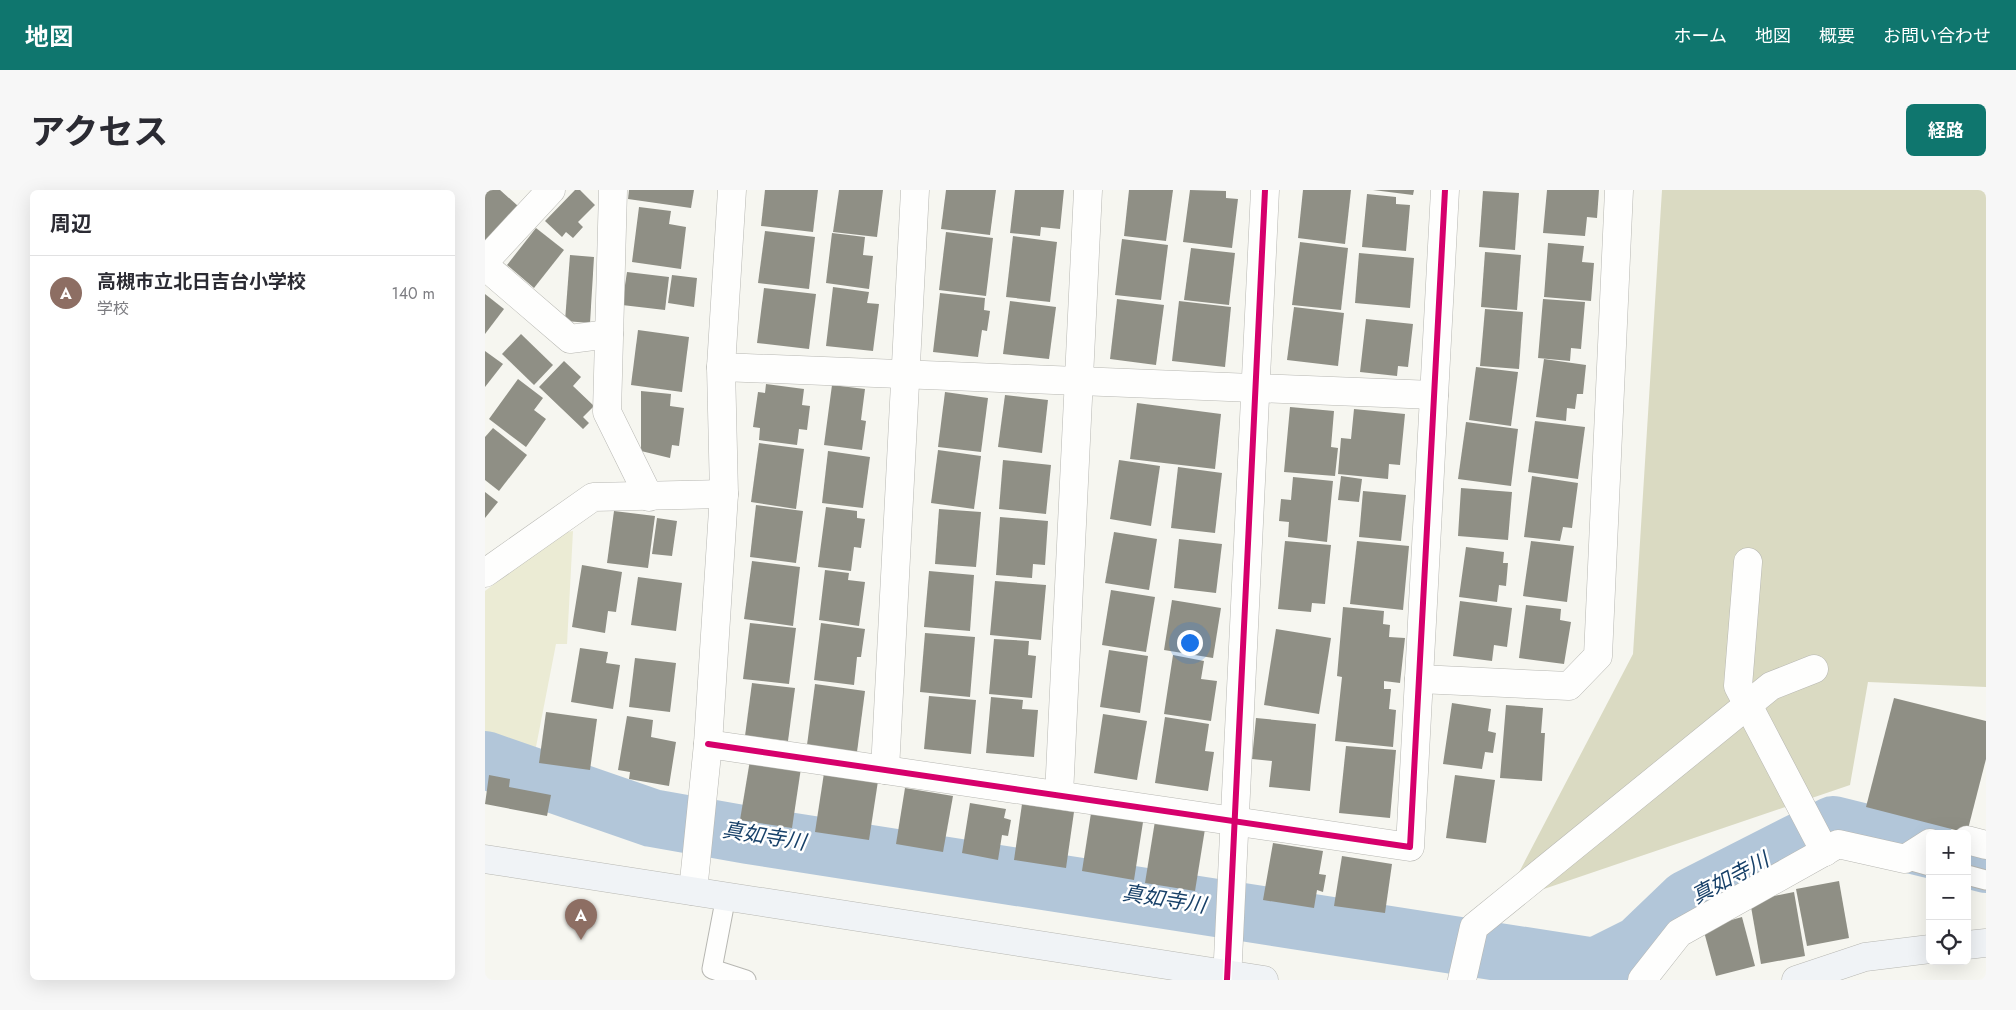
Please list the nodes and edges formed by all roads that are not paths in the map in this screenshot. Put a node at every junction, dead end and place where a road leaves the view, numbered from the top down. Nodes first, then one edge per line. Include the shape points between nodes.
1 (551, 190) edge
2 (613, 190) edge
3 (732, 190) edge
4 (915, 190) edge
5 (1088, 190) edge
6 (1265, 190) edge
7 (1445, 190) edge
8 (1619, 190) edge
9 (485, 261) edge
10 (485, 266) edge
11 (609, 334) junction
12 (721, 366) junction
13 (905, 374) junction
14 (1079, 381) junction
15 (1255, 388) junction
16 (1434, 395) junction
17 (724, 494) junction
18 (649, 496) junction
19 (1748, 562) dead end
20 (485, 573) edge
21 (1814, 669) dead end
22 (1419, 679) junction
23 (1748, 705) junction
24 (708, 744) junction
25 (885, 770) junction
26 (1059, 795) junction
27 (1235, 821) junction
28 (1971, 841) edge
29 (1986, 845) edge
30 (1926, 849) edge
31 (1825, 852) junction
32 (485, 859) edge
33 (1917, 862) edge
34 (1971, 876) edge
35 (1986, 880) edge
36 (693, 891) junction
37 (726, 896) junction
38 (1986, 942) edge
39 (1971, 944) edge
40 (1926, 949) edge
41 (1227, 977) edge
42 (747, 980) edge
43 (1264, 980) edge
44 (1462, 980) edge
45 (1642, 980) edge
46 (1796, 980) edge

1 - 9 street
2 - 11 street
3 - 12 street
4 - 13 street
5 - 14 street
6 - 15 street
7 - 16 street
8 - 22 street via 1598,656 1569,686
10 - 11 street via 570,339
11 - 18 street via 607,412
12 - 13 street
12 - 17 street
13 - 14 street
13 - 25 street
14 - 15 street
14 - 26 street
15 - 16 street
15 - 27 street
16 - 22 street
17 - 18 street
17 - 24 street
18 - 20 street via 593,497
19 - 23 street via 1738,686
21 - 23 street via 1771,686
22 - 27 street via 1410,847
23 - 31 street
23 - 44 street via 1473,926
24 - 25 street
24 - 36 street
25 - 26 street
26 - 27 street
27 - 41 street
28 - 29 street
30 - 33 street
31 - 33 street via 1838,844
31 - 45 street via 1679,933
32 - 36 street
34 - 35 lane
36 - 37 street
37 - 41 street
37 - 42 lane via 712,969
38 - 39 street
40 - 46 street via 1865,957
41 - 43 street

